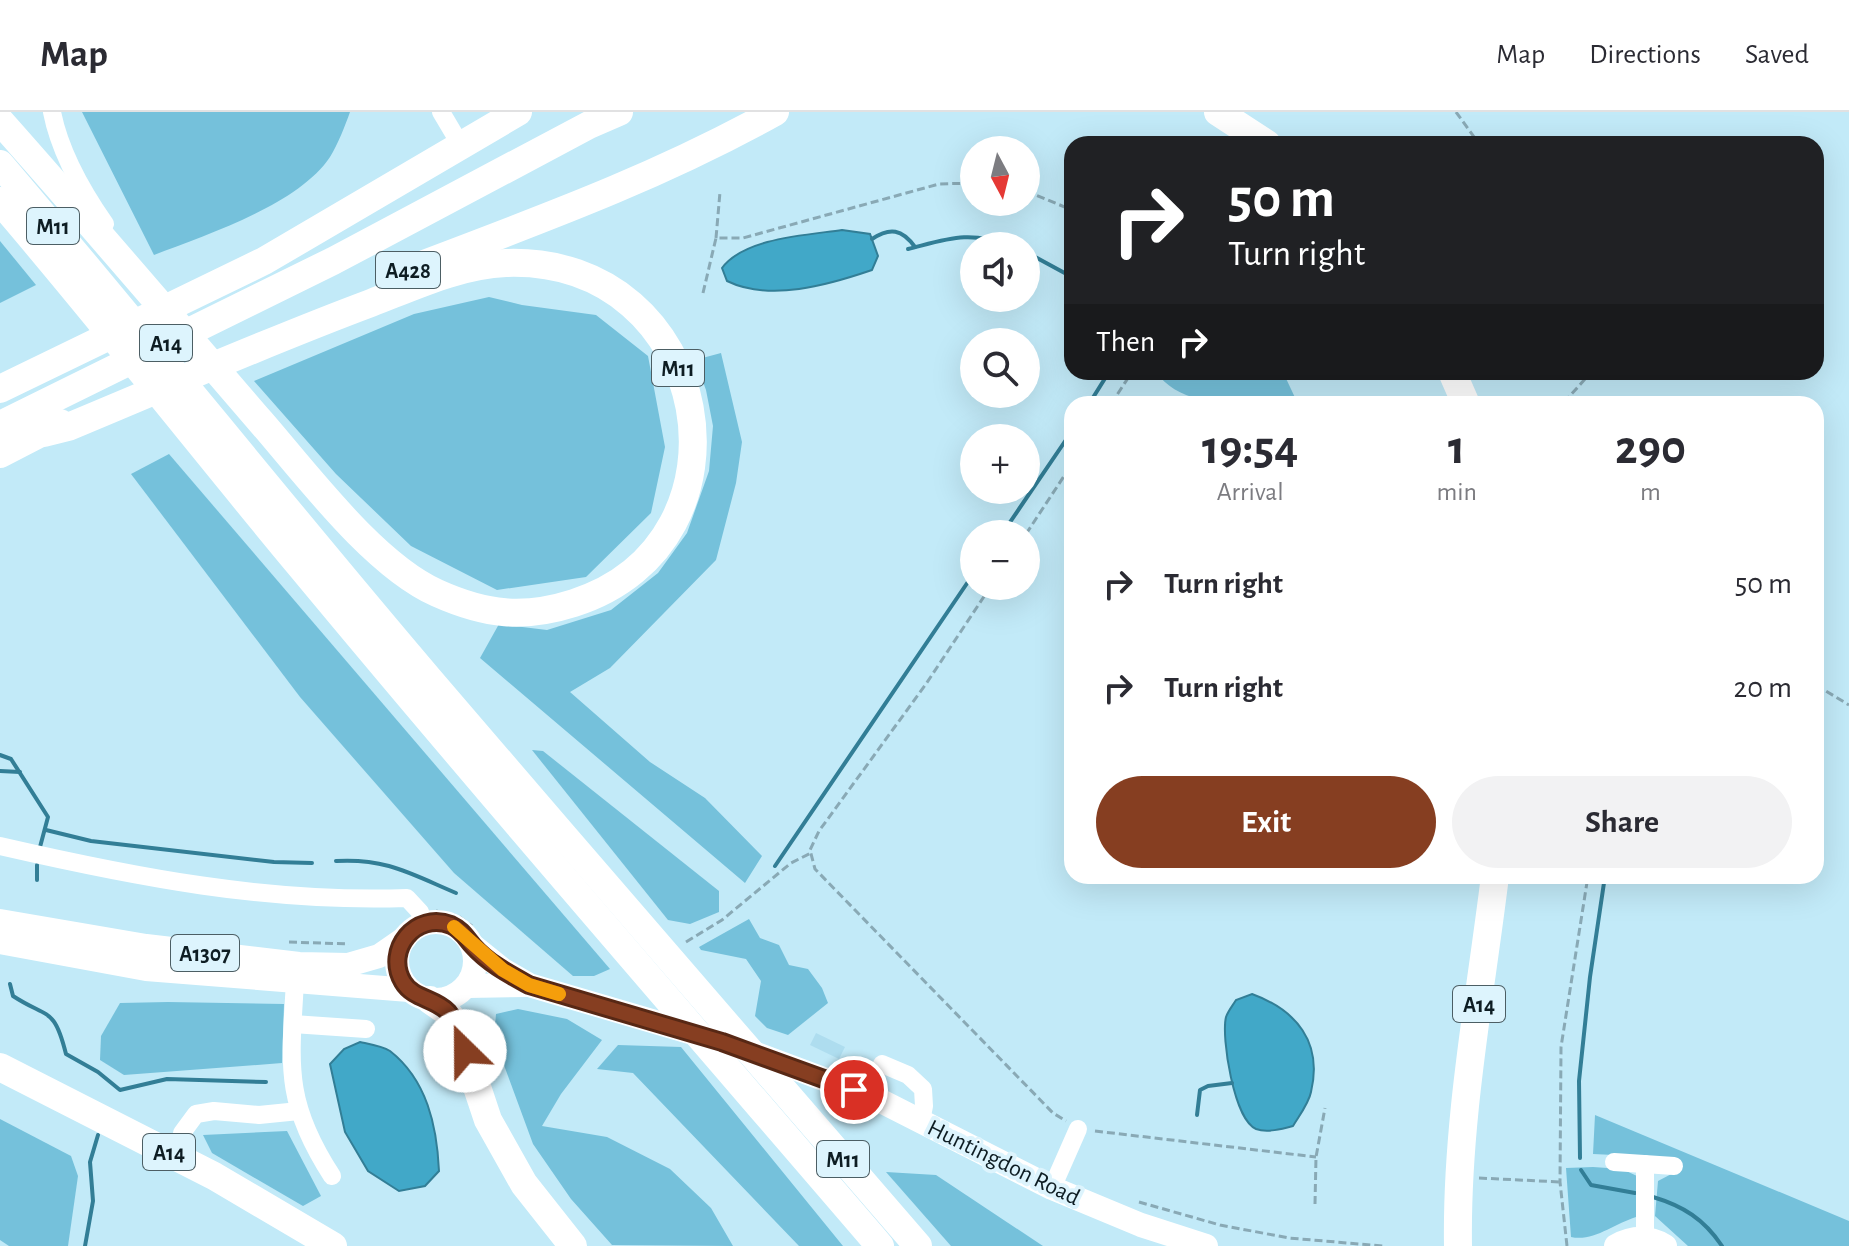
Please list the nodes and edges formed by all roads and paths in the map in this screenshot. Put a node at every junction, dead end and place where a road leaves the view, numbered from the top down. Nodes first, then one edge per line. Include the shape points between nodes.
1 (52, 112) edge
2 (441, 112) edge
3 (518, 112) edge
4 (619, 112) edge
5 (775, 112) edge
6 (1218, 112) edge
7 (1456, 112) edge
8 (0, 121) edge
9 (1255, 136) edge
10 (1473, 136) edge
11 (460, 144) junction
12 (0, 164) edge
13 (960, 183) edge
14 (720, 192) dead end
15 (1040, 197) edge
16 (0, 201) edge
17 (1064, 207) edge
18 (716, 238) junction
19 (264, 261) junction
20 (136, 278) junction
21 (703, 293) dead end
22 (96, 295) junction
23 (1584, 380) edge
24 (0, 389) edge
25 (1570, 396) edge
26 (0, 414) edge
27 (0, 425) edge
28 (201, 426) junction
29 (44, 433) junction
30 (0, 454) edge
31 (1064, 476) edge
32 (1035, 520) edge
33 (982, 600) edge
34 (1824, 690) edge
35 (1849, 705) edge
36 (0, 846) edge
37 (811, 853) junction
38 (1494, 884) edge
39 (1587, 884) edge
40 (0, 921) edge
41 (414, 931) junction
42 (0, 942) edge
43 (284, 942) dead end
44 (686, 942) dead end
45 (360, 943) dead end
46 (472, 945) junction
47 (295, 982) junction
48 (529, 985) junction
49 (467, 986) junction
50 (420, 995) junction
51 (293, 1024) junction
52 (366, 1029) dead end
53 (882, 1064) dead end
54 (0, 1067) edge
55 (1325, 1108) dead end
56 (299, 1111) junction
57 (921, 1121) junction
58 (1078, 1129) junction
59 (182, 1133) dead end
60 (1316, 1157) junction
61 (1614, 1162) dead end
62 (1645, 1164) junction
63 (1674, 1166) dead end
64 (332, 1176) dead end
65 (1460, 1176) junction
66 (1560, 1182) junction
67 (1052, 1188) junction
68 (1129, 1199) dead end
69 (1315, 1204) dead end
70 (1458, 1242) edge
71 (1655, 1242) edge
72 (333, 1246) edge
73 (573, 1246) edge
74 (880, 1246) edge
75 (918, 1246) edge
76 (1206, 1246) edge
77 (1383, 1246) edge
78 (1567, 1246) edge
79 (1616, 1246) edge

1 - 20 lane via 76,175
2 - 11 lane
3 - 11 highway
4 - 27 highway, A14
5 - 29 highway, A428 via 677,163 561,213 234,340
6 - 9 highway
7 - 10 path
8 - 20 highway, M11
11 - 19 highway
12 - 22 highway, M11
13 - 18 path via 939,184 743,238
14 - 18 path
15 - 17 path
16 - 22 highway, M11
18 - 21 path
19 - 24 highway
19 - 26 highway
20 - 29 highway, M11 via 242,400 343,516 394,566 440,594 493,612 549,610 603,592 644,560 668,531 688,482 693,448 689,397 677,364 655,327 604,285 565,270 523,263 453,272 312,325 68,427
22 - 28 highway, M11
23 - 25 path
28 - 74 highway, M11 via 301,568
28 - 75 highway, M11 via 438,689
29 - 30 highway
31 - 32 path
33 - 37 path via 819,831
34 - 35 path
36 - 41 lane via 194,886 305,898 407,898 420,912
37 - 44 path
37 - 58 path via 815,869 1053,1113
38 - 65 highway, A14
39 - 66 path via 1561,1047
40 - 41 main road, A1307 via 299,964 348,965 379,956
41 - 46 main road via 441,922 464,934
41 - 50 main road via 398,953 397,967 401,979
42 - 47 main road, A1307 via 146,969
43 - 45 path
46 - 48 main road, Huntingdon Road
46 - 49 main road via 475,965
47 - 50 main road, A1307
47 - 51 lane
48 - 49 main road, Huntingdon Road
48 - 57 main road, Huntingdon Road via 780,1062
49 - 50 main road via 450,998
50 - 73 highway via 456,1024 488,1120 524,1184
51 - 52 lane
51 - 56 lane via 292,1080
53 - 57 lane via 919,1083
54 - 72 highway, A14 via 214,1176
55 - 60 path
56 - 59 lane via 196,1114
56 - 64 lane
57 - 67 main road, Huntingdon Road
58 - 60 path
58 - 67 lane
60 - 69 path
61 - 62 lane
62 - 63 lane
62 - 71 lane
65 - 66 path
65 - 70 highway, A14
66 - 78 path
67 - 76 main road, Huntingdon Road
68 - 77 path via 1234,1228
71 - 79 main road via 1631,1239

